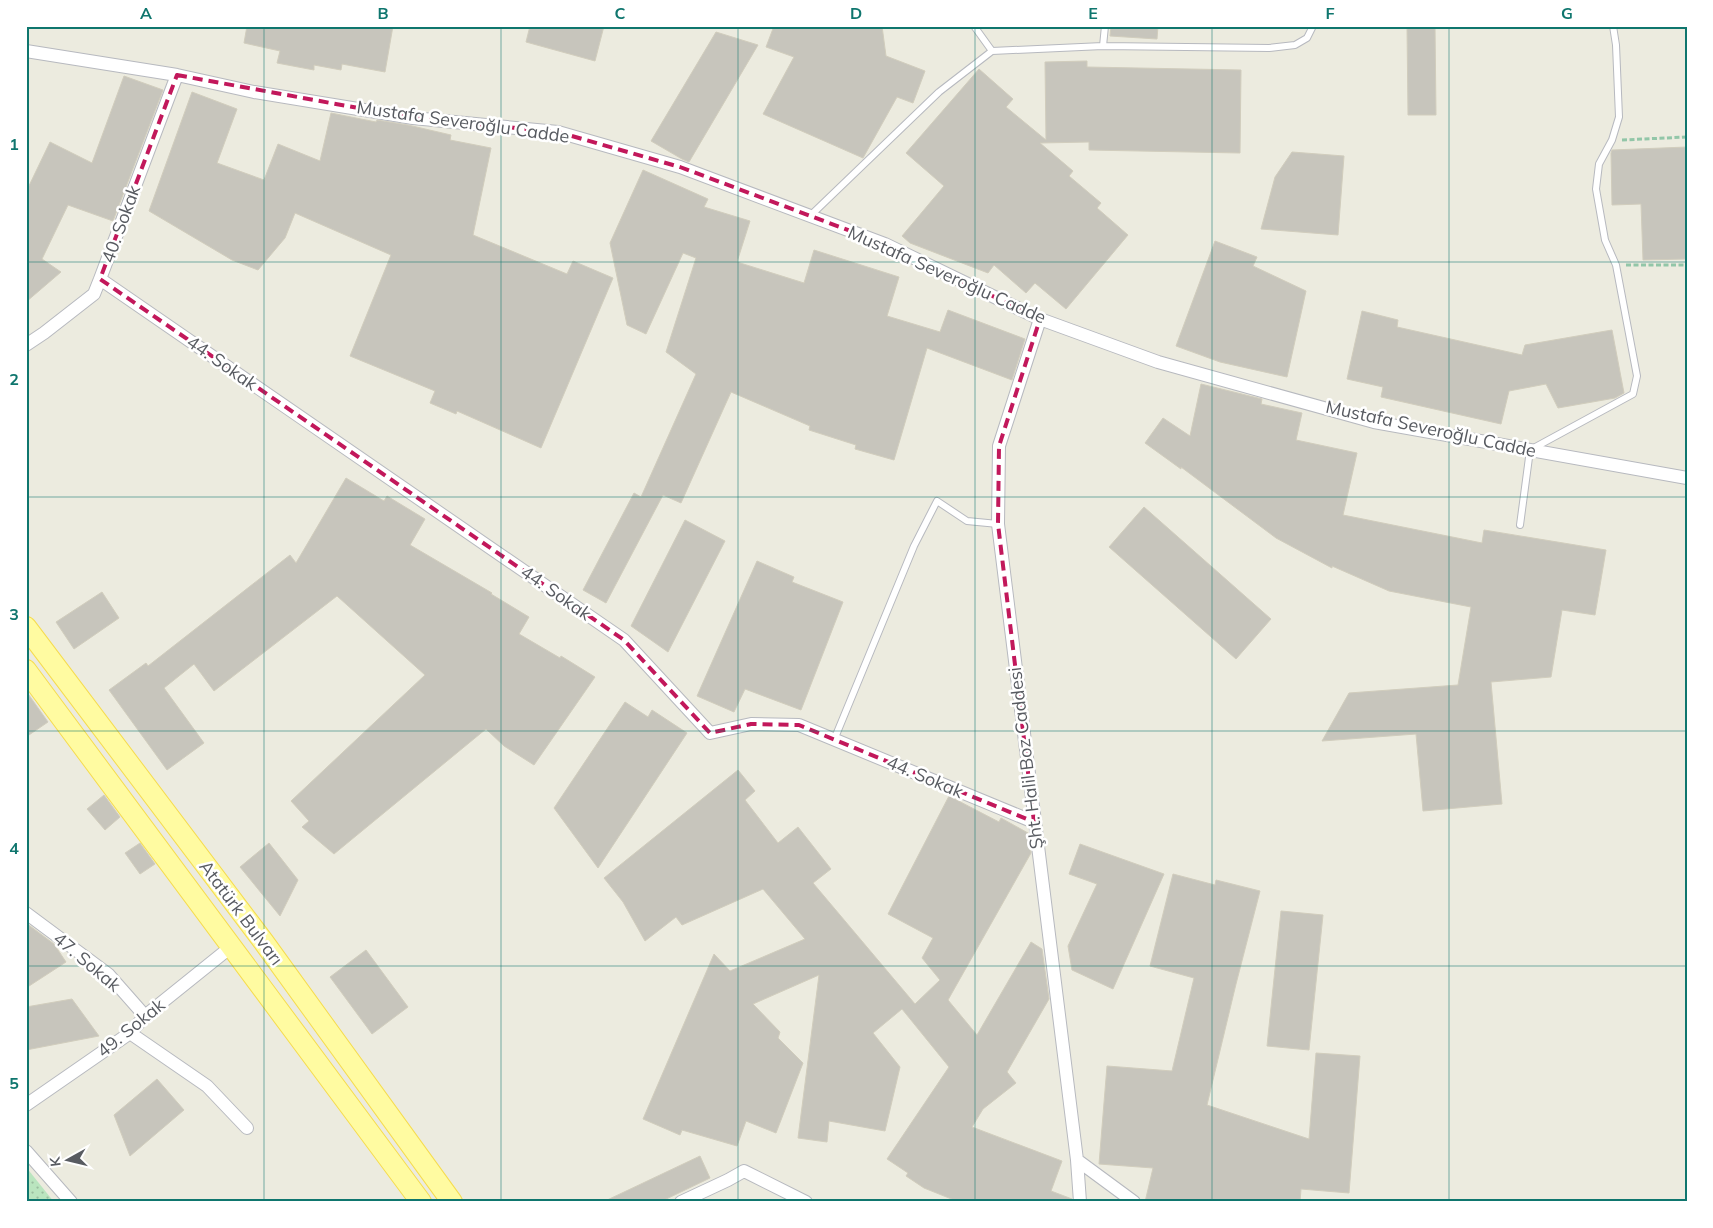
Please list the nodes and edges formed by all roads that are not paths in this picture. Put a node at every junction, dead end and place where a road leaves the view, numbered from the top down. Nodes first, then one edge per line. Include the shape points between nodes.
1 (974, 26) edge
2 (1105, 26) edge
3 (1313, 26) edge
4 (1613, 26) edge
5 (1104, 46) junction
6 (26, 50) edge
7 (992, 51) junction
8 (177, 74) junction
9 (810, 216) junction
10 (100, 279) junction
11 (1040, 319) junction
12 (26, 345) edge
13 (1530, 450) junction
14 (1687, 478) edge
15 (998, 524) junction
16 (1520, 525) dead end
17 (26, 627) edge
18 (26, 670) edge
19 (834, 740) junction
20 (1034, 822) junction
21 (26, 913) edge
22 (232, 946) junction
23 (145, 1016) junction
24 (130, 1033) junction
25 (26, 1105) edge
26 (247, 1128) dead end
27 (26, 1151) edge
28 (1077, 1160) junction
29 (72, 1202) edge
30 (421, 1202) edge
31 (452, 1202) edge
32 (681, 1202) edge
33 (806, 1202) edge
34 (1080, 1202) edge
35 (1134, 1202) edge

1 - 7 lane
2 - 5 lane
3 - 5 lane via 1307,38 1294,45 1268,48
4 - 13 lane via 1619,117 1612,140 1599,164 1596,189 1605,240 1616,265 1637,376 1633,394
5 - 7 lane
6 - 8 street, Mustafa Severoğlu Cadde
7 - 9 lane via 939,92
8 - 9 street, Mustafa Severoğlu Cadde via 254,92 413,118 558,132 680,167
8 - 10 street, 40. Sokak
9 - 11 street, Mustafa Severoğlu Cadde via 885,244
10 - 12 street, 40. Sokak via 94,294
10 - 19 street, 44. Sokak via 624,640 710,733 751,724 799,725
11 - 13 street, Mustafa Severoğlu Cadde via 1158,362 1374,422
11 - 15 street, Şht. Halil Boz Caddesi via 999,446
13 - 14 street, Mustafa Severoğlu Cadde
13 - 16 lane
15 - 19 lane via 967,521 936,502 914,546
15 - 20 street, Şht. Halil Boz Caddesi
17 - 31 main road, Atatürk Bulvarı via 262,941
18 - 22 main road, Atatürk Bulvarı
19 - 20 street, 44. Sokak
20 - 28 street, Şht. Halil Boz Caddesi
21 - 23 street, 47. Sokak via 108,974
22 - 23 street, 49. Sokak
22 - 30 main road, Atatürk Bulvarı
23 - 24 street, 49. Sokak
24 - 25 street, 49. Sokak
24 - 26 street via 207,1086
27 - 29 street
28 - 34 street, Şht. Halil Boz Caddesi
28 - 35 street
32 - 33 street via 744,1171

